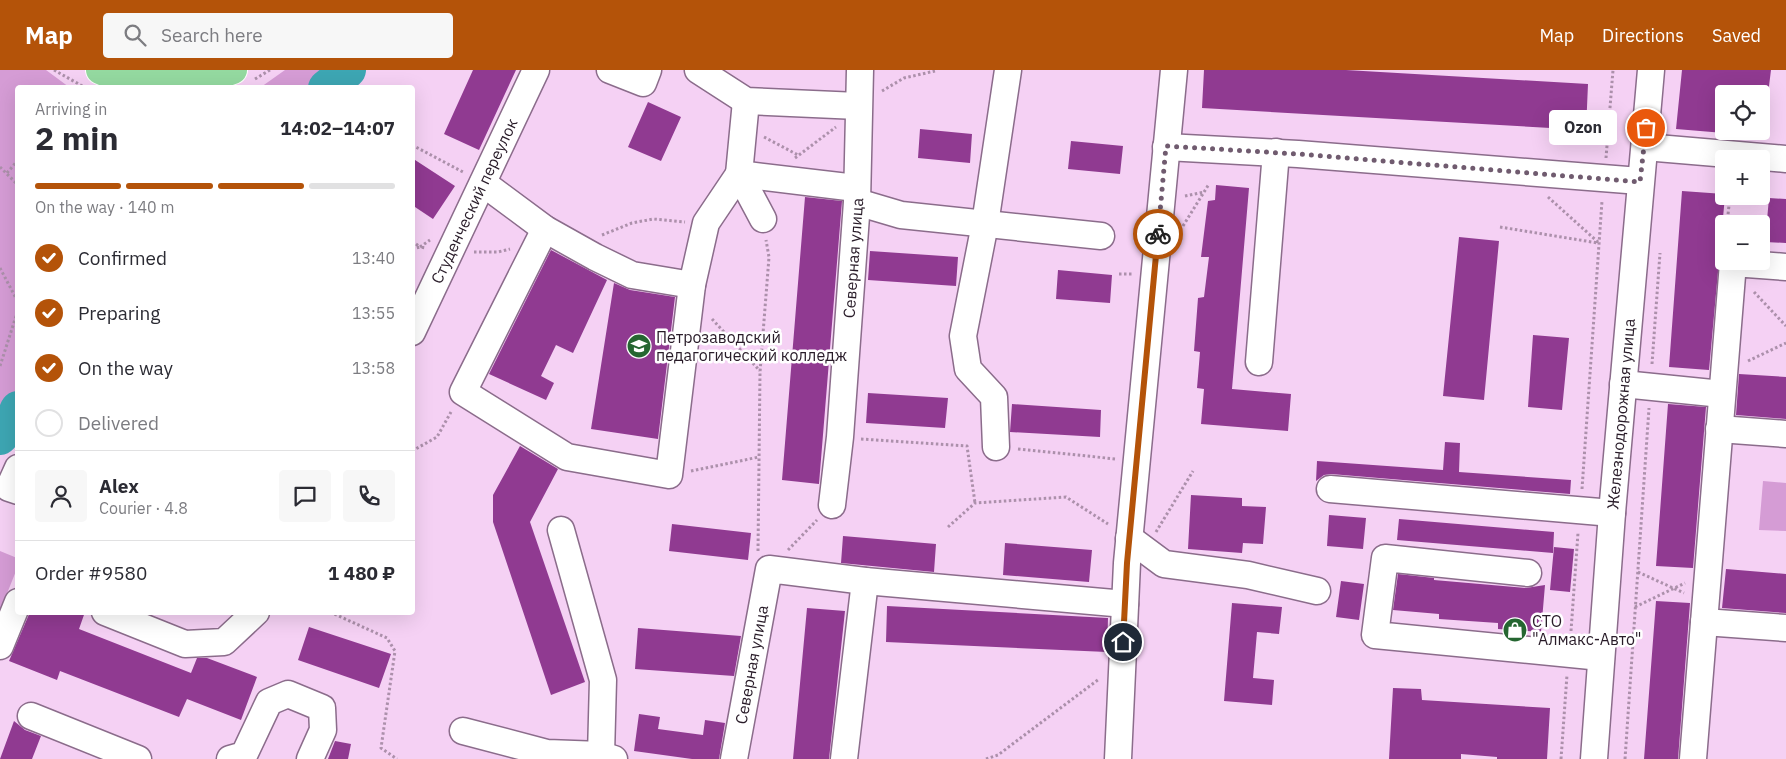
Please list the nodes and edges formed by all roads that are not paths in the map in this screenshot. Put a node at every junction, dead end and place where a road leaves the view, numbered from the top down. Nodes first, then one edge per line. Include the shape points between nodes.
1 (100, 70) edge
2 (233, 70) edge
3 (536, 70) edge
4 (610, 70) edge
5 (648, 70) edge
6 (698, 70) edge
7 (860, 70) edge
8 (1008, 70) edge
9 (1174, 70) edge
10 (1651, 70) edge
11 (746, 101) junction
12 (858, 106) junction
13 (1166, 146) junction
14 (1645, 147) junction
15 (1276, 152) junction
16 (1786, 158) edge
17 (740, 174) junction
18 (1640, 182) junction
19 (483, 183) junction
20 (856, 195) junction
21 (763, 219) road end
22 (984, 224) junction
23 (543, 233) junction
24 (1101, 236) dead end
25 (1786, 267) edge
26 (692, 285) junction
27 (415, 325) edge
28 (1259, 362) dead end
29 (1723, 383) junction
30 (1623, 384) junction
31 (1719, 429) junction
32 (1786, 434) edge
33 (996, 447) road end
34 (15, 475) edge
35 (1330, 490) dead end
36 (15, 491) edge
37 (832, 505) road end
38 (1612, 513) junction
39 (562, 530) dead end
40 (1129, 538) junction
41 (1528, 573) dead end
42 (865, 581) junction
43 (1317, 591) dead end
44 (1125, 604) junction
45 (15, 609) edge
46 (1705, 613) junction
47 (112, 615) edge
48 (253, 615) edge
49 (1786, 628) edge
50 (0, 646) edge
51 (1601, 657) junction
52 (31, 716) dead end
53 (463, 731) dead end
54 (607, 757) edge
55 (138, 759) edge
56 (230, 759) edge
57 (310, 759) edge
58 (734, 759) edge
59 (844, 759) edge
60 (1118, 759) edge
61 (1594, 759) edge
62 (1693, 759) edge

1 - 2 main road via 125,79 168,84 190,82
3 - 19 street, Студенческий переулок
4 - 5 street via 643,83
6 - 11 street
7 - 12 street, Северная улица
8 - 22 street
9 - 13 street
10 - 14 street, Железнодорожная улица
11 - 12 street
11 - 17 street
12 - 20 street, Северная улица
13 - 15 street
13 - 40 street
14 - 16 street
14 - 18 street, Железнодорожная улица
15 - 18 street
15 - 28 street
17 - 20 street
17 - 21 street
17 - 26 street via 706,223
18 - 30 street, Железнодорожная улица
19 - 23 street
19 - 27 street, Студенческий переулок
20 - 22 street via 901,215
20 - 37 street, Северная улица via 840,437
22 - 24 street
22 - 33 street via 963,336 968,369 994,397
23 - 26 street via 632,275
23 - 26 street via 463,392 567,457 668,475
25 - 29 street via 1733,263
29 - 30 street via 1650,388
29 - 31 street
30 - 38 street, Железнодорожная улица
31 - 32 street
31 - 46 street
34 - 36 street via 9,488
35 - 38 street
38 - 51 street, Железнодорожная улица
39 - 54 street via 603,680
40 - 43 street via 1164,564 1248,575
40 - 44 street
41 - 51 street via 1385,558 1375,635
42 - 44 street
42 - 58 street, Северная улица via 769,569
42 - 59 street
44 - 60 street
45 - 50 street
46 - 49 street
46 - 62 street
47 - 48 street via 184,644 224,642
51 - 61 street, Железнодорожная улица
52 - 55 street
53 - 54 street via 547,753
56 - 57 street via 244,755 269,702 288,694 322,708 323,730

